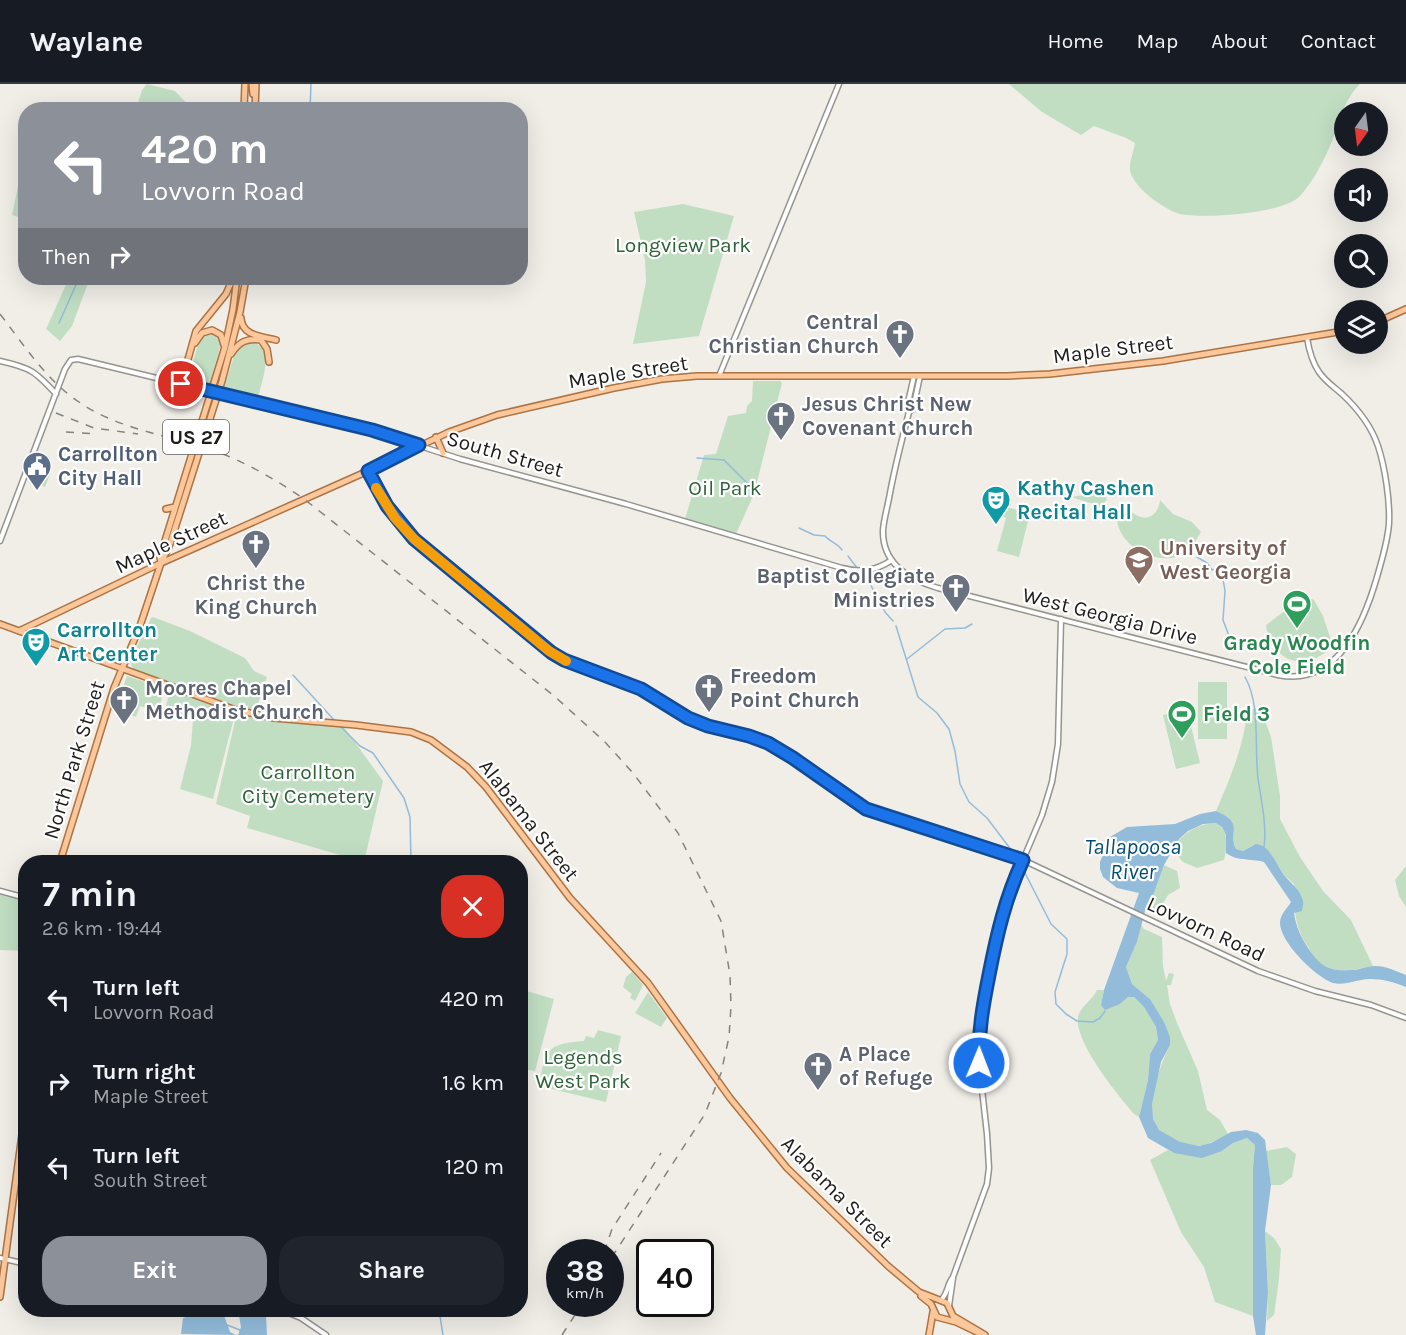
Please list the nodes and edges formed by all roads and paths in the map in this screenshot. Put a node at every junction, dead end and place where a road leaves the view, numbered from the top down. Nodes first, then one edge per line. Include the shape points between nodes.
1 (245, 84) edge
2 (254, 84) edge
3 (839, 84) edge
4 (244, 102) edge
5 (255, 102) edge
6 (231, 285) edge
7 (235, 285) edge
8 (245, 285) edge
9 (1406, 309) edge
10 (240, 312) junction
11 (1388, 317) edge
12 (1334, 333) edge
13 (1307, 338) junction
14 (261, 340) junction
15 (225, 358) junction
16 (0, 362) edge
17 (268, 362) dead end
18 (719, 376) junction
19 (917, 376) junction
20 (183, 384) junction
21 (56, 394) junction
22 (436, 437) junction
23 (401, 439) junction
24 (419, 445) junction
25 (404, 453) junction
26 (443, 453) junction
27 (368, 471) junction
28 (175, 507) junction
29 (166, 509) dead end
30 (0, 541) edge
31 (892, 560) junction
32 (161, 563) junction
33 (1061, 619) junction
34 (0, 624) edge
35 (33, 624) junction
36 (19, 631) junction
37 (31, 635) junction
38 (121, 668) junction
39 (62, 855) edge
40 (1023, 860) junction
41 (0, 891) edge
42 (18, 896) edge
43 (1406, 1018) edge
44 (18, 1159) edge
45 (3, 1259) edge
46 (18, 1262) edge
47 (888, 1266) junction
48 (953, 1277) junction
49 (0, 1297) edge
50 (940, 1300) junction
51 (949, 1308) junction
52 (933, 1310) junction
53 (298, 1317) edge
54 (943, 1319) junction
55 (326, 1335) edge
56 (930, 1335) edge
57 (984, 1335) edge

1 - 4 main road
2 - 5 main road
3 - 18 street
6 - 20 main road via 196,331
7 - 15 main road, US 27
8 - 10 main road, US 27
9 - 11 main road
10 - 14 main road via 247,332 276,342
10 - 15 main road, US 27
12 - 13 main road, Maple Street
13 - 19 main road, Maple Street via 1050,374
13 - 33 street, West Georgia Drive via 1319,371 1368,424 1382,465 1388,508 1385,550 1366,610 1340,654 1313,673 1286,676
14 - 15 main road via 242,342
14 - 17 main road
15 - 20 main road via 219,333 201,333
15 - 28 main road, US 27
15 - 32 main road, US 27 via 167,555
16 - 21 street via 33,371
18 - 19 main road, Maple Street
18 - 22 main road, Maple Street via 662,379 614,388 497,415
19 - 31 street via 914,409 909,412 884,526 884,541
20 - 21 street, South Street via 72,359
20 - 23 street, South Street, bridge
21 - 30 street
22 - 24 main road, Maple Street
22 - 26 main road
23 - 24 street, South Street
23 - 25 main road
24 - 25 main road, Maple Street
24 - 26 street, South Street
25 - 27 main road, Maple Street
26 - 31 street, South Street via 848,570 873,570
27 - 32 main road, Maple Street
27 - 40 street, Lovvorn Road via 387,506 414,539 558,657 641,689 688,718 768,743 866,809
28 - 29 main road
28 - 32 main road, US 27
31 - 33 street, West Georgia Drive via 902,573 921,583
32 - 35 main road, Maple Street
32 - 38 main road, US 27
33 - 40 street via 1056,765 1047,803
34 - 36 main road, Alabama Street
35 - 36 main road, Maple Street
35 - 37 main road
36 - 37 main road, Alabama Street
37 - 38 main road, Alabama Street
38 - 39 main road, North Park Street / US 27
38 - 47 main road, Alabama Street via 253,714 411,732 462,763 487,788 570,898 648,983 771,1149
40 - 43 street, Lovvorn Road via 1258,970
40 - 48 street via 1004,905 980,1020 987,1184
41 - 42 street
44 - 45 main road
45 - 46 street
45 - 49 main road
47 - 50 main road, Alabama Street via 919,1292
47 - 52 main road, Alabama Street
48 - 50 street
48 - 51 street
50 - 51 main road
50 - 52 main road
51 - 54 main road
51 - 57 main road via 955,1318
52 - 54 main road
52 - 56 main road
53 - 55 street
54 - 56 main road
54 - 57 main road

